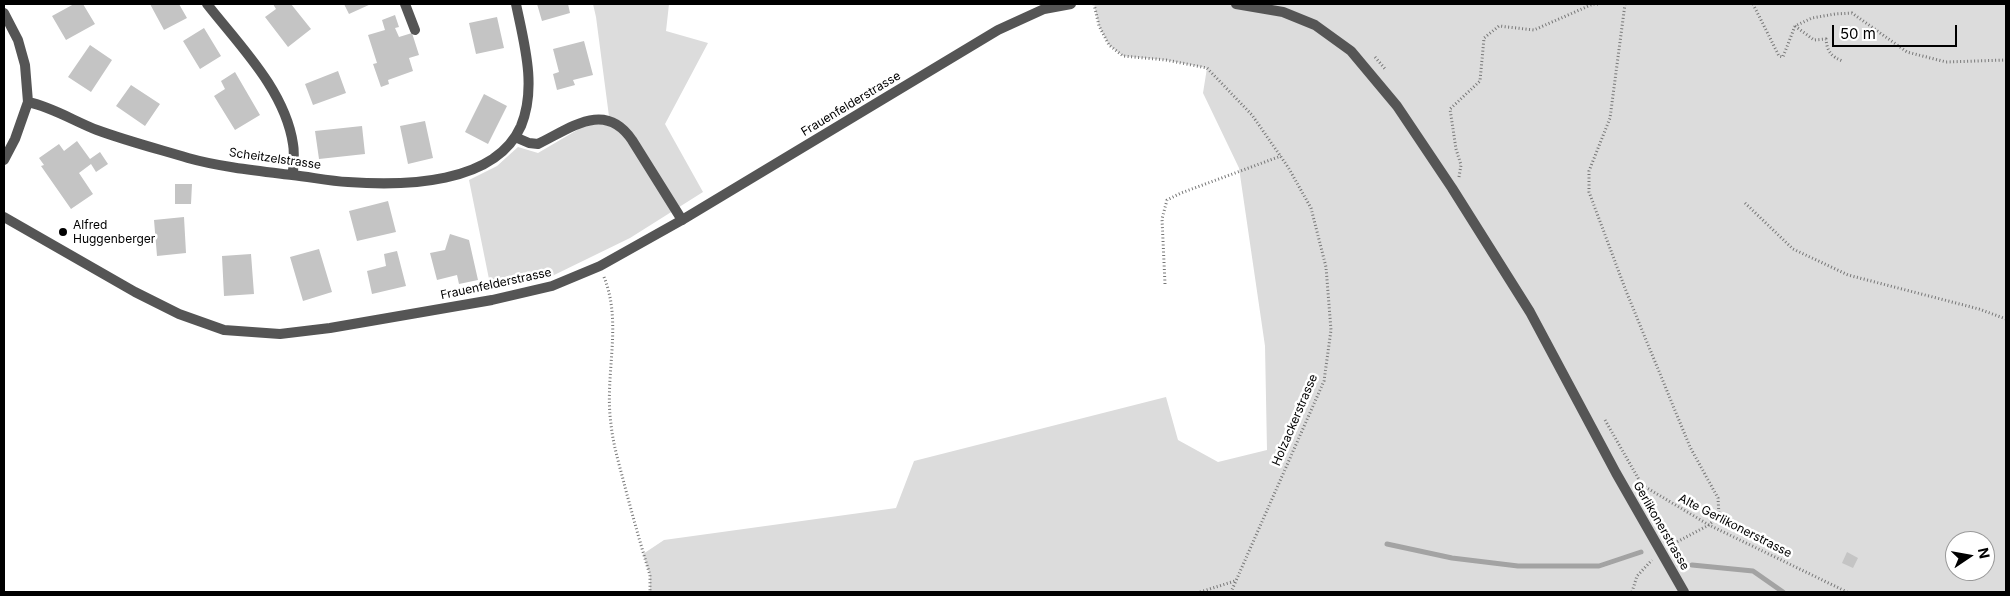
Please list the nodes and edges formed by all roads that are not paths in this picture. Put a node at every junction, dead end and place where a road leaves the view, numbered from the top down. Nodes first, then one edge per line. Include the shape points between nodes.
1 (207, 4) edge
2 (405, 4) edge
3 (516, 4) edge
4 (1071, 4) edge
5 (1236, 4) edge
6 (4, 13) edge
7 (415, 30) dead end
8 (28, 102) junction
9 (515, 136) junction
10 (4, 160) edge
11 (293, 175) junction
12 (4, 216) edge
13 (682, 220) junction
14 (1684, 592) edge

1 - 11 street via 278,99 293,145
2 - 7 street
3 - 9 street, Scheitzelstrasse via 529,75 529,100
4 - 13 street, Frauenfelderstrasse via 1044,9 998,30
5 - 14 street, Gerlikonerstrasse via 1283,12 1315,25 1351,51 1397,106 1530,312
6 - 8 street via 18,40 25,65
8 - 10 street
8 - 11 street, Scheitzelstrasse via 99,130 190,159
9 - 11 street, Scheitzelstrasse via 495,158 467,173 406,184 347,182
9 - 13 street via 538,144 590,119 618,125 632,140
12 - 13 street, Frauenfelderstrasse via 179,314 224,330 280,334 349,325 552,286 600,266

